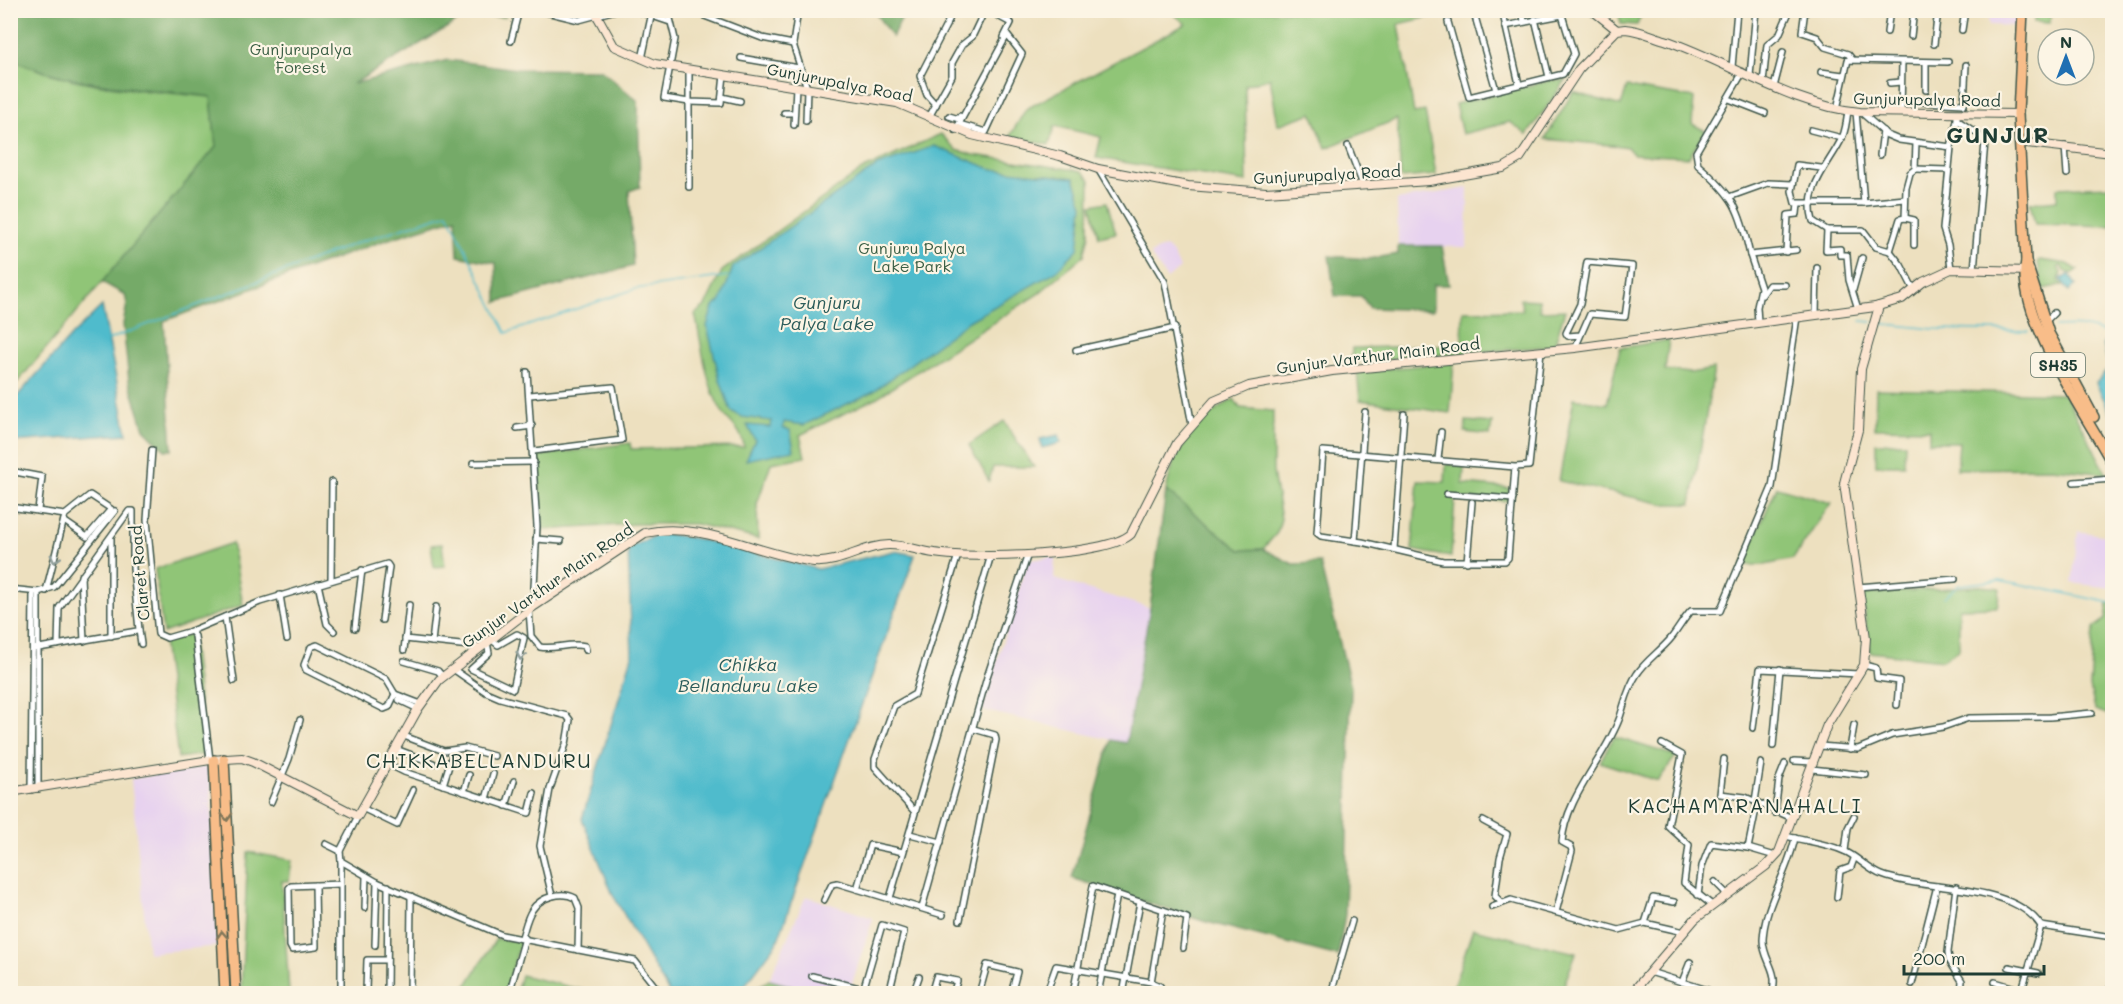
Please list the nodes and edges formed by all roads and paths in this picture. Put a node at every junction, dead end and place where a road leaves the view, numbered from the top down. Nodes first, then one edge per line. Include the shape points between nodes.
1 (519, 10) edge
2 (538, 10) edge
3 (616, 10) edge
4 (668, 10) edge
5 (689, 10) edge
6 (764, 10) edge
7 (954, 10) edge
8 (979, 10) edge
9 (1502, 10) edge
10 (1522, 10) edge
11 (1592, 10) edge
12 (1737, 10) edge
13 (1756, 10) edge
14 (1790, 10) edge
15 (1806, 10) edge
16 (1890, 10) edge
17 (1914, 10) edge
18 (1938, 10) edge
19 (1965, 10) edge
20 (2023, 10) edge
21 (634, 11) edge
22 (697, 12) edge
23 (595, 13) edge
24 (798, 13) edge
25 (1474, 13) dead end
26 (651, 16) junction
27 (998, 16) dead end
28 (1534, 19) junction
29 (1524, 21) junction
30 (670, 22) junction
31 (1448, 22) dead end
32 (1505, 26) junction
33 (1617, 30) junction
34 (1962, 30) dead end
35 (1887, 32) dead end
36 (1911, 36) dead end
37 (511, 41) dead end
38 (793, 44) junction
39 (1934, 45) dead end
40 (1784, 52) dead end
41 (741, 58) dead end
42 (642, 59) junction
43 (1852, 59) junction
44 (1902, 62) junction
45 (1948, 62) dead end
46 (1926, 63) junction
47 (1571, 64) junction
48 (1966, 65) dead end
49 (668, 67) junction
50 (1732, 67) junction
51 (799, 68) junction
52 (689, 69) junction
53 (1579, 69) junction
54 (1821, 72) dead end
55 (1746, 74) junction
56 (724, 75) junction
57 (1843, 75) junction
58 (1549, 77) junction
59 (1890, 82) dead end
60 (1901, 82) junction
61 (1763, 83) junction
62 (1519, 84) junction
63 (796, 87) junction
64 (1774, 87) junction
65 (807, 88) junction
66 (1496, 90) junction
67 (1926, 90) dead end
68 (722, 97) junction
69 (1729, 99) junction
70 (740, 100) dead end
71 (1901, 101) junction
72 (689, 102) junction
73 (1964, 104) junction
74 (936, 105) junction
75 (1838, 109) junction
76 (1854, 112) junction
77 (784, 113) dead end
78 (794, 113) junction
79 (1765, 113) dead end
80 (1901, 113) junction
81 (2018, 114) junction
82 (1960, 116) junction
83 (929, 117) junction
84 (806, 121) dead end
85 (1846, 122) junction
86 (1855, 123) junction
87 (794, 125) dead end
88 (944, 125) junction
89 (957, 127) junction
90 (1811, 130) dead end
91 (1883, 131) junction
92 (1842, 138) junction
93 (2019, 142) junction
94 (1916, 143) junction
95 (1348, 146) dead end
96 (2066, 146) junction
97 (1951, 147) junction
98 (2112, 153) edge
99 (1880, 155) dead end
100 (1821, 168) junction
101 (1098, 169) junction
102 (1915, 169) junction
103 (1948, 170) junction
104 (2067, 174) dead end
105 (1792, 184) junction
106 (1362, 185) junction
107 (689, 187) dead end
108 (1729, 197) junction
109 (1905, 199) junction
110 (1864, 203) junction
111 (1798, 204) junction
112 (1812, 204) junction
113 (1905, 218) junction
114 (1827, 230) junction
115 (1914, 245) dead end
116 (1796, 250) dead end
117 (1890, 251) junction
118 (1786, 252) junction
119 (1750, 255) junction
120 (1862, 258) dead end
121 (1817, 268) dead end
122 (1951, 269) junction
123 (1974, 270) junction
124 (2028, 271) junction
125 (1785, 285) dead end
126 (1853, 290) junction
127 (1914, 290) junction
128 (1761, 297) junction
129 (1879, 306) junction
130 (1858, 309) junction
131 (1577, 310) junction
132 (2054, 313) dead end
133 (1590, 314) junction
134 (1816, 315) junction
135 (1797, 318) junction
136 (2044, 321) junction
137 (1758, 322) junction
138 (1175, 328) junction
139 (1576, 336) junction
140 (1572, 348) junction
141 (1076, 350) dead end
142 (1541, 351) junction
143 (527, 372) dead end
144 (530, 395) junction
145 (1365, 412) dead end
146 (1404, 414) dead end
147 (1192, 425) junction
148 (532, 426) junction
149 (517, 428) dead end
150 (1441, 432) dead end
151 (152, 450) dead end
152 (534, 451) junction
153 (2112, 451) edge
154 (1362, 454) junction
155 (1400, 457) junction
156 (1438, 459) junction
157 (534, 462) junction
158 (473, 463) dead end
159 (2112, 463) edge
160 (1515, 467) junction
161 (10, 471) edge
162 (2112, 479) edge
163 (332, 482) dead end
164 (2074, 482) dead end
165 (1447, 494) dead end
166 (1513, 499) junction
167 (1472, 502) dead end
168 (10, 507) edge
169 (38, 510) junction
170 (115, 511) dead end
171 (65, 518) junction
172 (111, 537) junction
173 (536, 539) junction
174 (561, 541) dead end
175 (1355, 542) junction
176 (1394, 549) junction
177 (1028, 554) junction
178 (958, 555) junction
179 (991, 555) junction
180 (1467, 562) junction
181 (362, 570) junction
182 (81, 576) junction
183 (1955, 579) dead end
184 (331, 580) junction
185 (318, 584) junction
186 (1858, 587) junction
187 (10, 588) edge
188 (46, 591) junction
189 (36, 592) junction
190 (280, 595) junction
191 (409, 605) dead end
192 (436, 607) dead end
193 (531, 608) junction
194 (225, 617) junction
195 (382, 620) dead end
196 (355, 628) dead end
197 (139, 630) junction
198 (191, 631) junction
199 (334, 631) dead end
200 (111, 636) junction
201 (287, 639) dead end
202 (405, 639) junction
203 (489, 640) junction
204 (84, 641) junction
205 (432, 642) junction
206 (141, 644) dead end
207 (58, 645) junction
208 (478, 647) junction
209 (36, 649) junction
210 (404, 650) dead end
211 (586, 650) dead end
212 (404, 661) dead end
213 (1864, 665) junction
214 (453, 669) junction
215 (1780, 669) junction
216 (1859, 674) junction
217 (442, 677) junction
218 (234, 681) dead end
219 (397, 695) junction
220 (1897, 705) dead end
221 (420, 706) junction
222 (2092, 713) dead end
223 (300, 720) dead end
224 (1854, 725) dead end
225 (1753, 728) dead end
226 (974, 729) junction
227 (404, 736) junction
228 (1662, 744) dead end
229 (1773, 746) dead end
230 (1820, 746) junction
231 (396, 749) junction
232 (1850, 749) junction
233 (452, 756) dead end
234 (494, 756) dead end
235 (216, 759) junction
236 (1724, 759) dead end
237 (1794, 761) dead end
238 (433, 763) dead end
239 (1761, 763) dead end
240 (388, 764) junction
241 (1785, 764) dead end
242 (1813, 766) junction
243 (493, 774) dead end
244 (470, 775) dead end
245 (1866, 775) dead end
246 (282, 777) junction
247 (514, 781) dead end
248 (443, 785) junction
249 (35, 789) junction
250 (413, 790) dead end
251 (10, 792) edge
252 (464, 792) junction
253 (534, 793) dead end
254 (486, 799) junction
255 (271, 802) dead end
256 (1756, 802) junction
257 (507, 806) junction
258 (914, 811) junction
259 (360, 812) junction
260 (1775, 813) junction
261 (1854, 816) dead end
262 (1792, 818) junction
263 (1483, 821) dead end
264 (910, 834) junction
265 (1786, 836) junction
266 (1794, 838) junction
267 (941, 842) junction
268 (326, 844) dead end
269 (1748, 848) junction
270 (340, 851) junction
271 (1845, 851) junction
272 (903, 852) junction
273 (1777, 854) junction
274 (1791, 855) junction
275 (1854, 859) junction
276 (340, 861) junction
277 (366, 876) junction
278 (377, 882) junction
279 (1715, 882) dead end
280 (341, 884) junction
281 (315, 885) junction
282 (388, 886) junction
283 (1937, 886) junction
284 (1956, 887) junction
285 (857, 889) junction
286 (1727, 894) junction
287 (1117, 895) junction
288 (1698, 895) junction
289 (411, 896) junction
290 (552, 896) junction
291 (1837, 897) dead end
292 (890, 898) junction
293 (824, 900) dead end
294 (1140, 902) junction
295 (1674, 902) dead end
296 (1502, 903) junction
297 (1712, 905) junction
298 (1492, 907) dead end
299 (365, 908) dead end
300 (922, 908) junction
301 (1163, 910) junction
302 (1556, 912) junction
303 (943, 915) dead end
304 (960, 920) dead end
305 (1352, 921) dead end
306 (1645, 923) junction
307 (2041, 926) junction
308 (1684, 932) junction
309 (524, 937) junction
310 (2112, 937) edge
311 (375, 945) dead end
312 (1183, 948) dead end
313 (578, 950) junction
314 (387, 960) junction
315 (1689, 962) dead end
316 (2009, 967) dead end
317 (1078, 968) junction
318 (2028, 971) junction
319 (1650, 972) junction
320 (1102, 973) junction
321 (2038, 973) dead end
322 (813, 976) dead end
323 (919, 977) dead end
324 (1126, 977) junction
325 (2112, 981) edge
326 (1151, 982) junction
327 (1682, 982) junction
328 (1995, 982) dead end
329 (1912, 984) dead end
330 (366, 990) dead end
331 (863, 991) edge
332 (225, 993) edge
333 (236, 993) edge
334 (341, 993) edge
335 (387, 993) edge
336 (410, 993) edge
337 (509, 993) edge
338 (661, 993) edge
339 (889, 993) edge
340 (913, 993) edge
341 (931, 993) edge
342 (953, 993) edge
343 (979, 993) edge
344 (1011, 993) edge
345 (1046, 993) edge
346 (1073, 993) edge
347 (1098, 993) edge
348 (1123, 993) edge
349 (1162, 993) edge
350 (1331, 993) edge
351 (1631, 993) edge
352 (1720, 993) edge
353 (1772, 993) edge
354 (1960, 993) edge
355 (2110, 993) edge

1 - 37 street
2 - 23 street via 579,20
3 - 23 street
4 - 30 street
5 - 22 street
6 - 24 street
7 - 74 street via 920,76 927,95
8 - 74 street via 981,22 952,63 952,75
9 - 32 street
10 - 29 street
11 - 33 street
12 - 50 street
13 - 55 street
14 - 61 street via 1779,35 1767,45
15 - 43 street via 1802,32
16 - 35 street
17 - 36 street
18 - 39 street
19 - 34 street
20 - 81 main road, SH35
21 - 26 street
22 - 38 street via 762,38
23 - 42 street, Gunjurupalya Road via 614,46
24 - 38 street
25 - 66 street
26 - 30 street
26 - 42 street
27 - 88 street via 1011,24 959,119 949,116
28 - 29 street
28 - 47 street via 1558,14 1564,18 1574,54
28 - 58 street
29 - 32 street
30 - 49 street via 675,39
31 - 66 street via 1469,97
32 - 62 street
33 - 50 street, Gunjurupalya Road via 1641,32
33 - 53 street, Gunjurupalya Road
38 - 51 street
40 - 64 street
41 - 51 street
42 - 49 street, Gunjurupalya Road
43 - 44 street
43 - 57 street
44 - 46 street
44 - 60 street
45 - 46 street
46 - 67 street
47 - 53 street
47 - 58 street via 1563,74
48 - 73 street
49 - 52 street, Gunjurupalya Road
49 - 72 street via 664,98
50 - 55 street, Gunjurupalya Road
51 - 65 street
52 - 56 street, Gunjurupalya Road
52 - 72 street
53 - 106 street, Gunjurupalya Road via 1520,158 1507,167 1430,181
54 - 57 street
55 - 61 street, Gunjurupalya Road
55 - 69 street
56 - 63 street, Gunjurupalya Road
56 - 68 street
57 - 75 street
58 - 62 street
59 - 60 street
60 - 71 street
61 - 64 street, Gunjurupalya Road
62 - 66 street
63 - 65 street, Gunjurupalya Road
63 - 78 street
64 - 75 street, Gunjurupalya Road
65 - 83 street, Gunjurupalya Road via 897,103
65 - 84 street
68 - 70 street
68 - 72 street via 719,104
69 - 79 street
69 - 108 street via 1696,152 1698,165
71 - 73 street
71 - 80 street
72 - 107 street
73 - 82 street
74 - 83 street
75 - 76 street, Gunjurupalya Road
76 - 80 street, Gunjurupalya Road
76 - 85 street
76 - 86 street
76 - 91 street
77 - 78 street
78 - 87 street
80 - 82 street, Gunjurupalya Road
81 - 82 street, Gunjurupalya Road
81 - 93 main road, SH35
82 - 97 street
82 - 123 street via 1985,142
83 - 88 street, Gunjurupalya Road
85 - 86 street
85 - 92 street
86 - 110 street
88 - 89 street, Gunjurupalya Road
89 - 89 street via 986,132 1022,54 1007,35
89 - 101 street, Gunjurupalya Road
90 - 92 street
91 - 94 street
91 - 99 street
92 - 100 street
93 - 96 street
93 - 124 main road, SH35
94 - 97 street
94 - 102 street
95 - 106 street
96 - 98 street
96 - 104 street
97 - 103 street
100 - 105 street via 1797,165
100 - 112 street
101 - 106 street, Gunjurupalya Road via 1224,191
101 - 138 street via 1165,282
102 - 103 street
102 - 109 street via 1910,172
103 - 122 street via 1943,230
105 - 108 street via 1768,183
105 - 111 street via 1793,200
108 - 119 street via 1743,219
109 - 110 street
109 - 113 street
110 - 112 street
111 - 112 street
111 - 118 street via 1797,214 1788,215
112 - 114 street via 1813,220
113 - 115 street via 1914,220
113 - 117 street via 1900,219
114 - 117 street via 1863,230 1876,247
114 - 126 street via 1826,250 1840,249 1840,255 1847,255 1846,270
116 - 118 street
117 - 127 street
118 - 119 street
119 - 128 street
120 - 126 street
121 - 134 street
122 - 123 street, Gunjur Varthur Main Road
122 - 127 street, Gunjur Varthur Main Road via 1937,273
123 - 124 street, Gunjur Varthur Main Road
124 - 136 main road, SH35
124 - 159 main road, SH35 via 2030,302 2041,334
125 - 128 street via 1769,285
126 - 130 street
127 - 129 street, Gunjur Varthur Main Road via 1902,299
128 - 137 street
129 - 130 street, Gunjur Varthur Main Road
129 - 186 street via 1861,369 1858,430 1845,483
130 - 134 street, Gunjur Varthur Main Road
131 - 133 street
131 - 133 street via 1587,262 1632,266 1625,317
131 - 139 street via 1566,333
132 - 136 street via 2048,322
133 - 139 street
134 - 135 street, Gunjur Varthur Main Road
135 - 137 street, Gunjur Varthur Main Road
135 - 302 street via 1772,487 1720,611 1691,611 1674,636 1637,674 1620,718 1565,826 1562,842 1572,851
136 - 153 main road, SH35
137 - 140 street, Gunjur Varthur Main Road
138 - 141 street
138 - 147 street
139 - 140 street
140 - 142 street, Gunjur Varthur Main Road
142 - 147 street, Gunjur Varthur Main Road via 1332,371 1249,386 1214,401
142 - 160 street via 1529,465
143 - 144 street
144 - 148 street
144 - 152 street via 613,387 622,440
145 - 154 street
146 - 155 street
147 - 177 street, Gunjur Varthur Main Road via 1171,452 1146,507 1125,540
148 - 149 street
148 - 152 street
150 - 156 street
151 - 198 street, Claret Road via 147,520 158,635 167,638
152 - 157 street
154 - 155 street
154 - 175 street
154 - 175 street via 1323,450 1317,533
155 - 156 street
155 - 176 street
156 - 160 street
157 - 158 street
157 - 173 street
160 - 166 street
161 - 169 street via 42,477
162 - 164 street
163 - 184 street
165 - 166 street
166 - 180 street via 1508,558
167 - 180 street
168 - 169 street
169 - 171 street
170 - 188 street via 54,587
171 - 171 street via 90,495 111,509 88,537
171 -> 188 street
172 - 182 street
172 - 197 street via 129,511 133,511
172 - 200 street
173 - 174 street
173 - 193 street
175 - 176 street
176 - 180 street via 1443,561
177 - 179 street, Gunjur Varthur Main Road
177 - 226 street
178 - 179 street, Gunjur Varthur Main Road
178 - 193 street, Gunjur Varthur Main Road via 886,545 838,560 813,561 692,532 656,530 638,535
178 - 258 street via 915,694 894,706 875,759 875,767
179 - 258 street
181 - 184 street
181 - 195 street via 388,565
181 - 196 street
182 - 204 street
182 - 207 street via 59,608
183 - 186 street
184 - 185 street
185 - 190 street
185 - 199 street via 327,624
186 - 213 street via 1866,638
187 - 189 street
188 - 189 street
189 - 209 street
190 - 194 street
190 - 201 street
191 - 202 street
192 - 205 street
193 - 203 street, Gunjur Varthur Main Road
193 - 211 street via 531,636 540,647 556,649 571,644 585,646
194 - 198 street
194 - 218 street
197 - 200 street
197 - 206 street
198 - 235 street
200 - 204 street
202 - 205 street
202 - 210 street
203 -> 203 street via 498,645 517,634 524,638 513,688 471,669 489,653
203 - 208 street, Gunjur Varthur Main Road
204 - 207 street
205 - 208 street
207 - 209 street
208 - 214 street, Gunjur Varthur Main Road
209 - 249 street
212 - 217 street via 438,671
213 - 216 street
213 - 220 street via 1876,668 1877,678 1899,681
214 - 217 street, Gunjur Varthur Main Road
214 - 290 street via 486,692 570,720 550,789 540,846
215 - 216 street
215 - 225 street via 1758,671
215 - 229 street
216 - 230 street via 1827,725
217 - 221 street, Gunjur Varthur Main Road
219 - 219 street via 384,709 306,670 304,665 311,647 317,645 386,679
219 - 221 street via 399,700
221 - 227 street, Gunjur Varthur Main Road
222 - 232 street via 1969,718
223 - 246 street
224 - 232 street
226 - 267 street
226 - 304 street via 995,735 996,740
227 - 231 street, Gunjur Varthur Main Road
227 - 234 street via 444,751 465,748
228 - 288 street via 1682,755 1668,826 1689,845 1684,883
230 - 232 street
230 - 242 street
231 - 238 street
231 - 240 street, Gunjur Varthur Main Road
233 - 248 street
235 - 246 street via 253,762
235 - 249 street
332 -> 235 main road
235 -> 333 main road
236 - 256 street via 1720,794
237 - 242 street
239 - 256 street
240 - 248 street
240 - 259 street, Gunjur Varthur Main Road
241 - 260 street
242 - 245 street
242 - 262 street
243 - 254 street
244 - 252 street
246 - 255 street
246 - 259 street
247 - 257 street
248 - 252 street
249 - 251 street
250 - 259 street via 397,825
252 - 254 street
253 - 257 street via 529,813
254 - 257 street
256 - 260 street
256 - 269 street
258 - 264 street
259 - 270 street
260 - 262 street
261 - 271 street
262 - 265 street
263 - 296 street via 1507,834 1496,896
264 - 267 street
264 - 272 street
265 - 266 street
265 - 273 street
266 - 271 street
266 - 274 street
267 - 300 street
268 - 270 street
269 - 273 street
269 - 288 street via 1709,845
270 - 276 street
271 - 275 street
272 - 285 street via 870,845
272 - 292 street
273 - 274 street
273 - 286 street
274 - 353 street via 1764,927 1763,944 1776,983
275 - 283 street via 1880,874
275 - 291 street via 1851,867 1840,871
276 - 277 street
276 - 280 street
277 - 278 street
277 - 299 street
278 - 282 street
278 - 311 street
279 - 286 street
280 - 281 street
280 - 334 street
281 - 281 street via 316,947 292,950 288,890 291,886
282 - 289 street
282 - 314 street
283 - 284 street
283 - 329 street
284 - 307 street via 2017,906
284 - 354 street via 1948,952 1962,981
285 - 292 street
285 - 293 street via 832,884
286 - 297 street
287 - 294 street
287 - 317 street via 1093,886
287 - 320 street
288 - 297 street
289 - 309 street via 502,935
289 - 336 street
290 - 309 street via 532,910
290 - 313 street via 576,898
292 - 300 street
294 - 301 street
294 - 324 street
295 - 306 street via 1653,898
296 - 298 street
296 - 302 street via 1511,900
297 - 308 street
300 - 303 street
301 - 312 street via 1187,918
301 - 326 street
302 - 306 street via 1619,930
305 - 350 street
306 - 308 street
307 - 310 street
307 - 318 street
308 - 319 street
309 - 313 street
309 - 337 street
313 - 338 street via 635,961
314 - 330 street via 367,960
314 - 335 street
315 - 327 street
316 - 318 street
317 - 320 street
317 - 345 street via 1056,966
317 - 346 street
318 - 321 street
318 - 328 street via 2022,990
319 - 327 street
319 - 351 street
320 - 324 street
320 - 347 street
322 - 331 street
323 - 340 street
324 - 326 street
324 - 348 street
325 - 355 street
326 - 349 street via 1160,986
327 - 352 street
331 - 339 street via 882,925 904,932
341 - 342 street via 936,976 941,976 957,981
343 - 344 street via 987,965 1017,972

